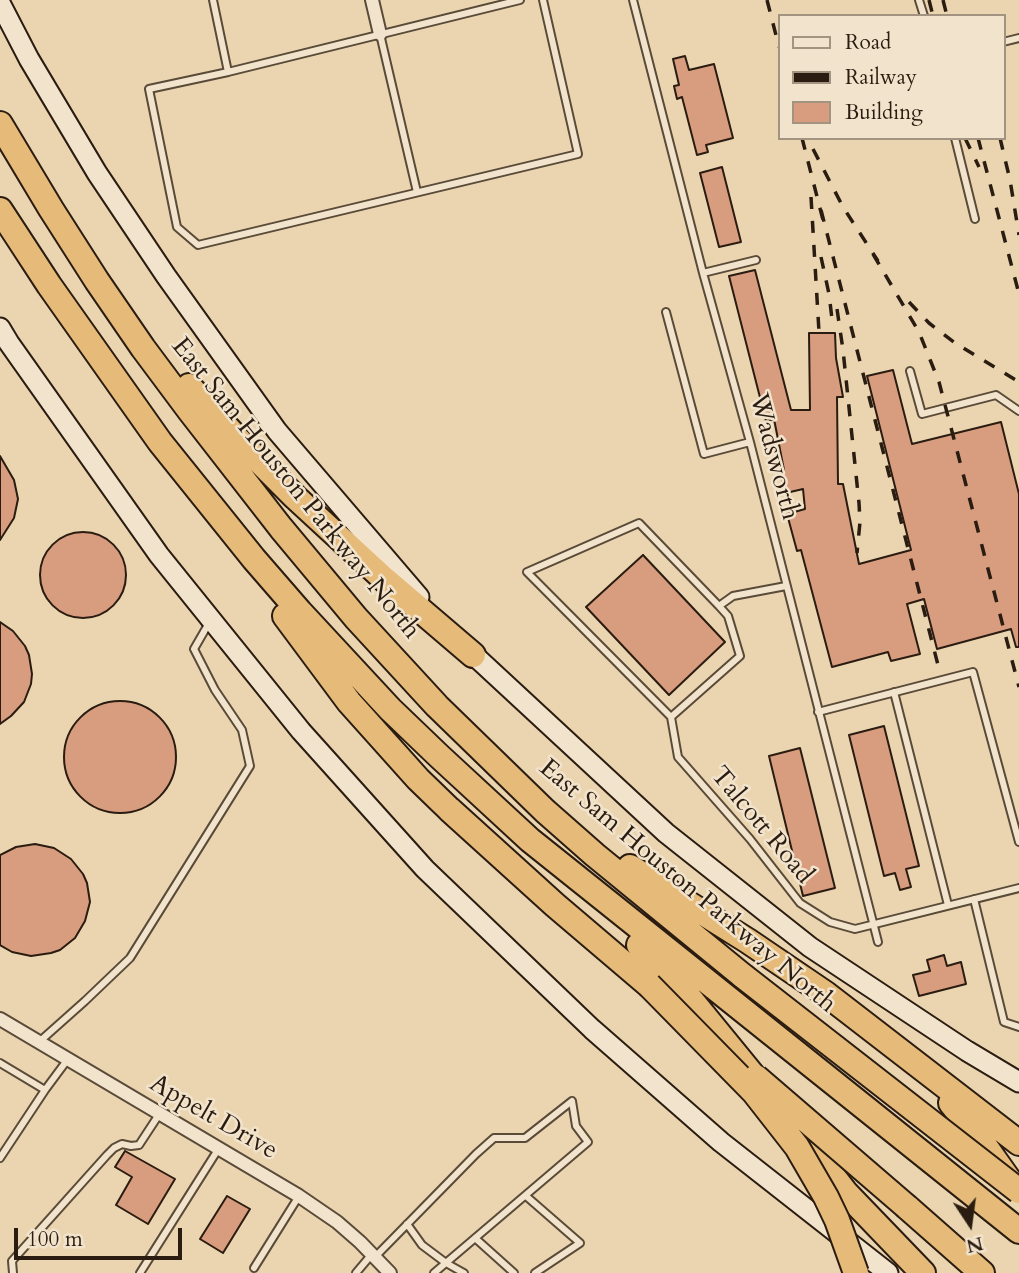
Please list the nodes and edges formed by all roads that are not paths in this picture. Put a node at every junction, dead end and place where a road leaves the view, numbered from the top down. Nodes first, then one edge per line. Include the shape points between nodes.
1 (213, 0) edge
2 (372, 0) edge
3 (520, 0) edge
4 (542, 0) edge
5 (633, 0) edge
6 (0, 3) edge
7 (380, 34) junction
8 (228, 72) junction
9 (0, 124) edge
10 (955, 140) edge
11 (416, 192) junction
12 (0, 210) edge
13 (975, 219) dead end
14 (756, 260) dead end
15 (703, 273) junction
16 (97, 281) junction
17 (666, 312) dead end
18 (0, 328) edge
19 (910, 371) dead end
20 (1019, 411) edge
21 (160, 442) junction
22 (750, 442) junction
23 (786, 586) junction
24 (719, 606) junction
25 (211, 619) junction
26 (473, 655) junction
27 (894, 692) junction
28 (818, 712) junction
29 (671, 717) junction
30 (545, 811) junction
31 (530, 841) junction
32 (1019, 842) edge
33 (1019, 888) edge
34 (974, 899) junction
35 (948, 905) junction
36 (873, 925) junction
37 (878, 942) dead end
38 (649, 985) junction
39 (0, 1019) edge
40 (1019, 1027) edge
41 (39, 1042) junction
42 (68, 1059) junction
43 (0, 1063) edge
44 (921, 1066) junction
45 (1019, 1082) edge
46 (45, 1090) junction
47 (160, 1113) junction
48 (1019, 1143) edge
49 (219, 1148) junction
50 (0, 1158) edge
51 (1019, 1193) edge
52 (299, 1195) junction
53 (526, 1196) junction
54 (407, 1224) junction
55 (1019, 1231) edge
56 (475, 1238) junction
57 (374, 1256) junction
58 (446, 1263) junction
59 (254, 1268) dead end
60 (13, 1273) edge
61 (140, 1273) edge
62 (356, 1273) edge
63 (390, 1273) edge
64 (434, 1273) edge
65 (464, 1273) edge
66 (514, 1273) edge
67 (535, 1273) edge
68 (856, 1273) edge
69 (888, 1273) edge
70 (923, 1273) edge
71 (982, 1273) edge

1 - 8 lane
2 - 7 street
3 - 7 lane
4 - 11 lane via 578,153
5 - 15 lane, Wadsworth
6 - 26 main road, East Sam Houston Parkway North via 97,173 276,431
7 - 8 lane
7 - 11 lane
8 - 11 lane via 149,89 177,228 198,245
9 - 16 highway, East Sam Houston Parkway North
10 - 13 lane
12 - 21 highway
14 - 15 lane
15 - 22 lane, Wadsworth
16 - 26 highway via 295,497
16 - 30 highway, East Sam Houston Parkway North via 190,411 319,575 414,681
17 - 22 lane via 704,454
18 - 25 main road via 159,555
19 - 20 lane via 922,414 996,396
21 - 31 highway via 254,559 353,670
21 - 38 highway via 370,727 449,809
22 - 23 lane, Wadsworth
23 - 24 lane via 733,596
23 - 28 lane, Wadsworth
24 - 29 lane via 727,616 740,656
24 - 29 lane via 639,523 527,572
25 - 41 lane via 194,649 242,730 250,766 130,958
25 - 69 main road via 301,731 425,869 592,1029 721,1142
26 - 45 main road, East Sam Houston Parkway North via 666,833 810,947
27 - 28 lane
27 - 32 lane via 973,671
27 - 35 lane
28 - 36 lane, Wadsworth
29 - 36 lane, Talcott Road via 678,757 800,903 830,922 855,929
30 - 44 highway via 760,949
30 - 51 highway, East Sam Houston Parkway North, bridge via 743,976
31 - 55 highway
31 - 70 highway via 688,996 846,1194
33 - 34 lane, Talcott Road
34 - 35 lane, Talcott Road
34 - 40 lane via 1004,1022
35 - 36 lane, Talcott Road
36 - 37 lane, Wadsworth
38 - 68 highway, bridge via 754,1092 797,1147 837,1220
38 - 71 highway, bridge
39 - 41 street, Appelt Drive
41 - 42 street, Appelt Drive
42 - 46 lane
42 - 47 street, Appelt Drive
43 - 46 lane
44 - 48 highway
44 - 51 highway
46 - 50 lane
47 - 49 street, Appelt Drive
47 - 60 lane via 139,1145 122,1144 107,1155 12,1261
49 - 52 street, Appelt Drive
49 - 61 lane
52 - 57 street, Appelt Drive
52 - 59 lane
53 - 54 lane via 588,1142 576,1126 572,1101 525,1138 494,1138
53 - 56 lane
53 - 67 lane via 580,1244
54 - 57 lane
54 - 58 lane via 422,1245
56 - 58 lane
56 - 66 lane
57 - 62 lane
57 - 63 street, Appelt Drive
58 - 64 lane
58 - 65 lane

